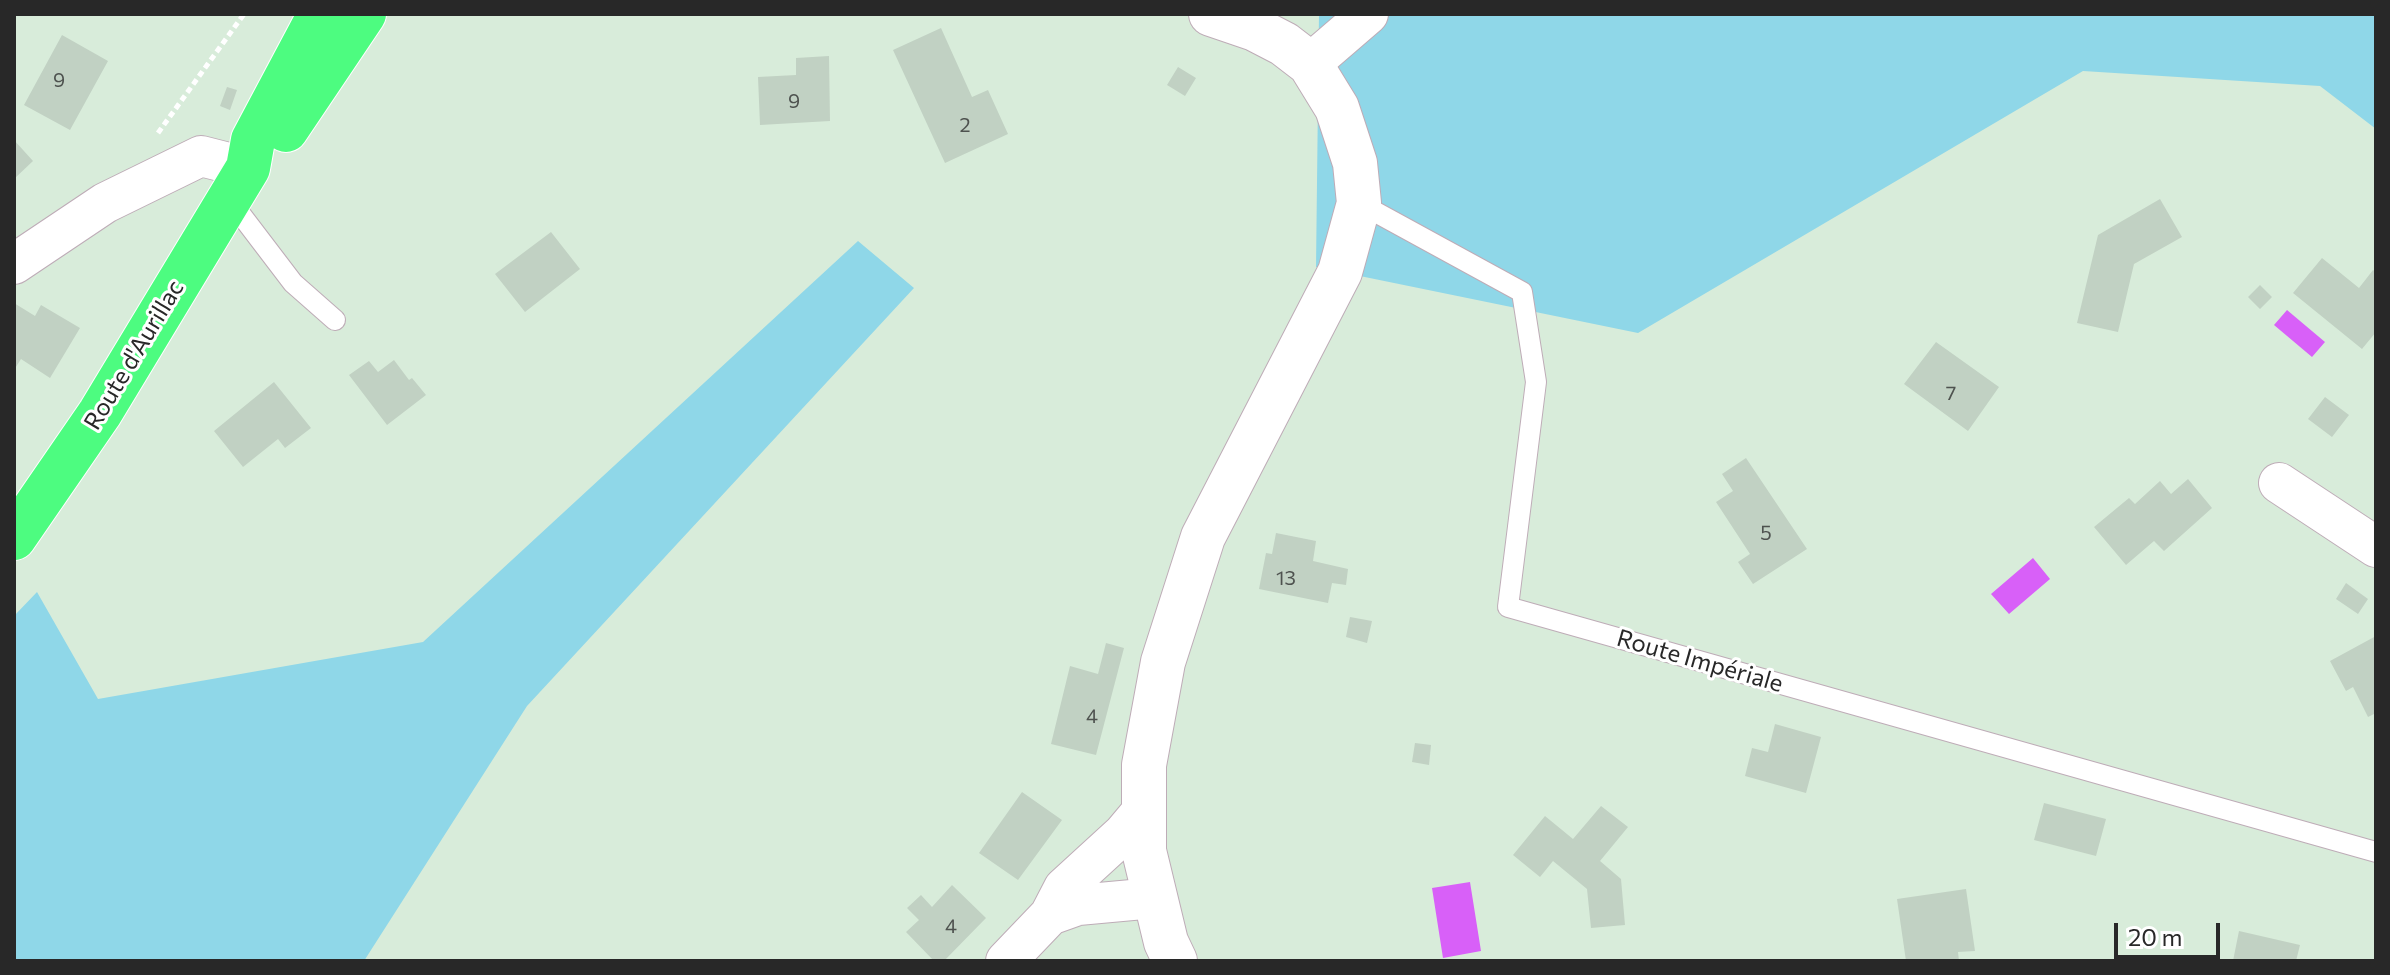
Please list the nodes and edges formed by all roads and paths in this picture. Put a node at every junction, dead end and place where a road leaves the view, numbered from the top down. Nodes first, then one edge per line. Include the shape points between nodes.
1 (244, 14) edge
2 (320, 14) edge
3 (364, 14) edge
4 (1211, 14) edge
5 (1368, 14) edge
6 (1310, 64) junction
7 (150, 139) dead end
8 (239, 183) junction
9 (1359, 203) junction
10 (14, 264) edge
11 (335, 320) dead end
12 (2279, 483) dead end
13 (14, 538) edge
14 (2376, 547) edge
15 (1144, 809) junction
16 (2376, 852) edge
17 (1154, 898) junction
18 (1050, 915) junction
19 (1006, 961) edge
20 (1175, 961) edge

1 - 7 path
2 - 8 main road, Route d'Aurillac via 253,140
3 - 8 main road, Route d'Aurillac via 271,152
4 - 6 street via 1255,29
5 - 6 street
6 - 9 street via 1337,108 1355,163
8 - 10 street via 201,156 105,203
8 - 11 lane via 293,283
8 - 13 main road, Route d'Aurillac via 100,413
9 - 15 street via 1340,272 1203,537 1163,662 1144,765
9 - 16 lane, Route Impériale via 1522,292 1536,382 1508,607
12 - 14 street
15 - 17 street via 1144,851
15 - 18 street via 1064,888
17 - 18 street via 1078,905
17 - 20 street
18 - 19 street

